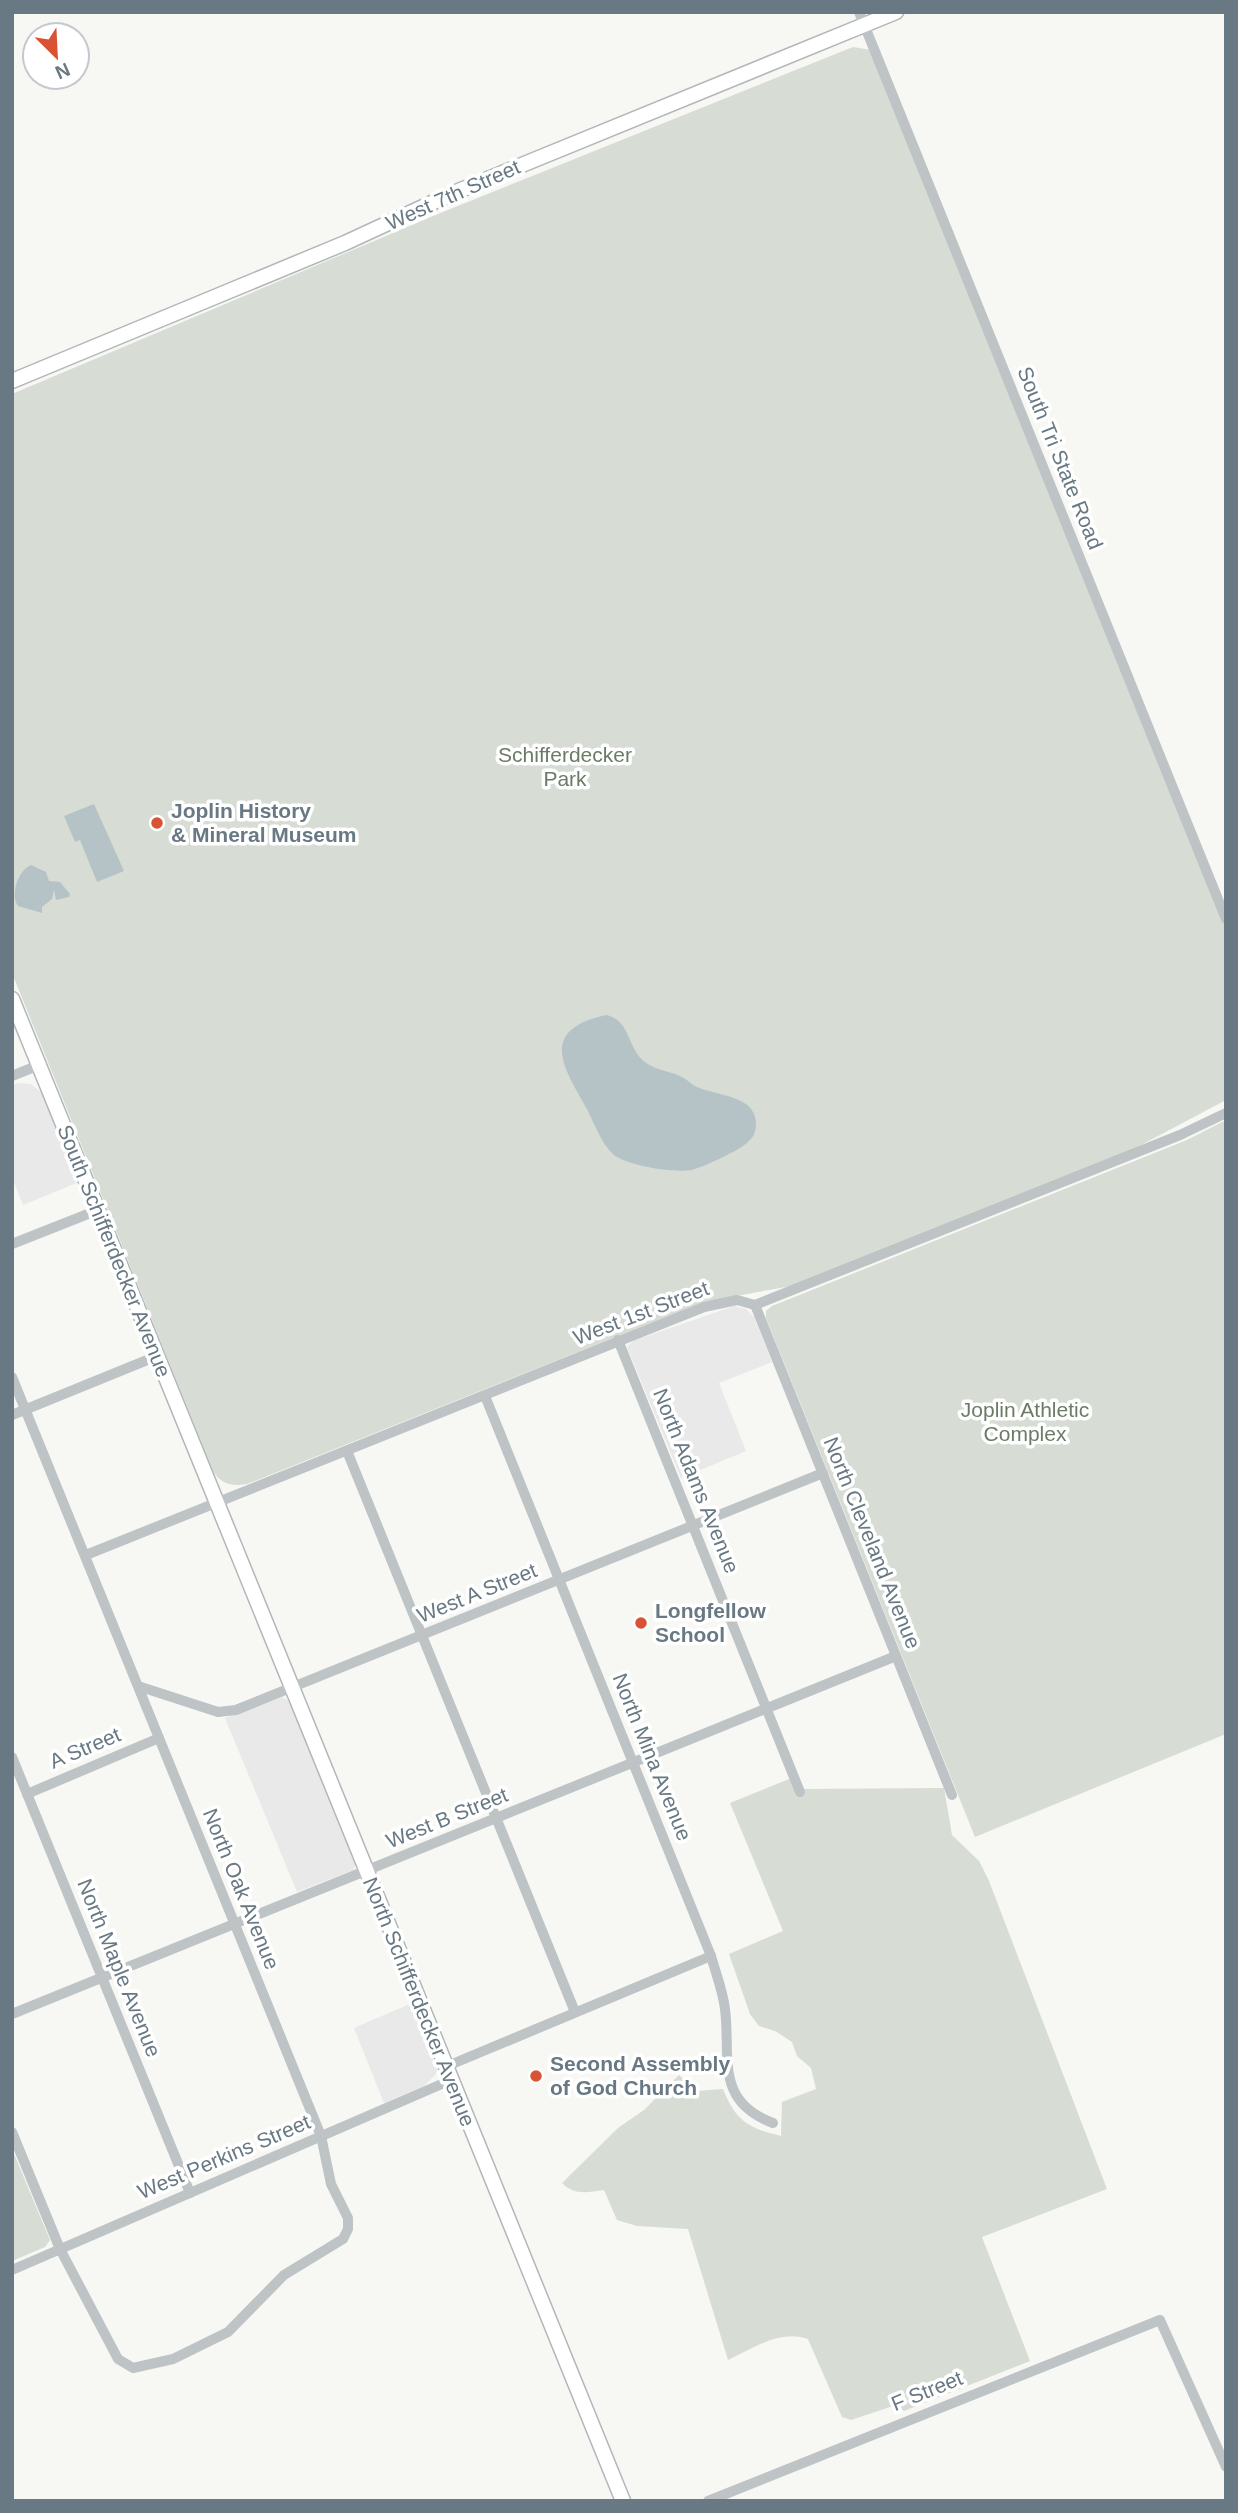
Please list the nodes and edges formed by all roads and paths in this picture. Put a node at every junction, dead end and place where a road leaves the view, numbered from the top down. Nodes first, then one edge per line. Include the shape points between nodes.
1 (896, 12) edge
2 (862, 19) edge
3 (12, 381) edge
4 (1226, 919) edge
5 (12, 999) edge
6 (39, 1065) junction
7 (12, 1076) edge
8 (1226, 1107) edge
9 (1226, 1113) edge
10 (1210, 1120) junction
11 (98, 1210) junction
12 (12, 1244) edge
13 (755, 1305) junction
14 (618, 1340) junction
15 (157, 1356) junction
16 (12, 1377) edge
17 (485, 1396) junction
18 (25, 1409) junction
19 (12, 1415) edge
20 (347, 1451) junction
21 (823, 1474) junction
22 (216, 1503) junction
23 (693, 1526) junction
24 (86, 1555) junction
25 (559, 1580) junction
26 (422, 1636) junction
27 (896, 1656) junction
28 (141, 1687) junction
29 (292, 1688) junction
30 (767, 1709) junction
31 (159, 1738) junction
32 (12, 1758) edge
33 (633, 1763) junction
34 (800, 1793) dead end
35 (27, 1794) junction
36 (952, 1795) dead end
37 (496, 1818) junction
38 (366, 1871) junction
39 (235, 1924) junction
40 (711, 1956) junction
41 (103, 1978) junction
42 (575, 2012) junction
43 (12, 2014) edge
44 (448, 2073) junction
45 (773, 2123) dead end
46 (12, 2132) edge
47 (321, 2136) junction
48 (190, 2193) junction
49 (60, 2249) junction
50 (12, 2270) edge
51 (1226, 2467) edge
52 (623, 2501) edge
53 (708, 2501) edge

1 - 2 main road, West 7th Street
2 - 3 main road, West 7th Street via 345,243
2 - 4 street, South Tri State Road
5 - 6 main road, South Schifferdecker Avenue
6 - 7 street
6 - 11 main road, South Schifferdecker Avenue
8 - 10 street, West 1st Street
9 - 10 street, West 1st Street
10 - 13 street, West 1st Street
11 - 12 street
11 - 15 main road, South Schifferdecker Avenue
13 - 14 street, West 1st Street via 737,1300 719,1303
13 - 21 street, North Cleveland Avenue
14 - 17 street, West 1st Street
14 - 23 street, North Adams Avenue
15 - 18 street
15 - 22 main road, South Schifferdecker Avenue
16 - 18 street, North Oak Avenue
17 - 20 street, West 1st Street
17 - 25 street, North Mina Avenue
18 - 19 street
18 - 24 street, North Oak Avenue
20 - 22 street, West 1st Street
20 - 26 street
21 - 23 street, West A Street
21 - 27 street, North Cleveland Avenue
22 - 24 street, West 1st Street
22 - 29 main road, North Schifferdecker Avenue
23 - 25 street, West A Street
23 - 30 street, North Adams Avenue
24 - 28 street, North Oak Avenue
25 - 26 street, West A Street
25 - 33 street, North Mina Avenue
26 - 29 street, West A Street
26 - 37 street
27 - 30 street, West B Street
27 - 36 street, North Cleveland Avenue
28 - 29 street, West A Street via 218,1712 236,1710
28 - 31 street, North Oak Avenue
29 - 38 main road, North Schifferdecker Avenue
30 - 33 street, West B Street
30 - 34 street, North Adams Avenue
31 - 35 street, A Street
31 - 39 street, North Oak Avenue
32 - 35 street, North Maple Avenue
33 - 37 street, West B Street
33 - 40 street, North Mina Avenue
35 - 41 street, North Maple Avenue
37 - 38 street, West B Street
37 - 42 street
38 - 39 street, West B Street
38 - 44 main road, North Schifferdecker Avenue
39 - 41 street, West B Street
39 - 47 street, North Oak Avenue
40 - 42 street, West Perkins Street
40 - 45 street, North Mina Avenue via 725,2006 725,2056 732,2088 749,2110
41 - 43 street, West B Street
41 - 48 street, North Maple Avenue
42 - 44 street, West Perkins Street
44 - 47 street, West Perkins Street
44 - 52 main road, North Schifferdecker Avenue
46 - 49 street
47 - 48 street, West Perkins Street
47 - 49 street, North Oak Avenue via 331,2184 348,2218 343,2239 284,2275 228,2332 173,2359 133,2368 118,2359
48 - 49 street, West Perkins Street
49 - 50 street, West Perkins Street
51 - 53 street, F Street via 1160,2319

